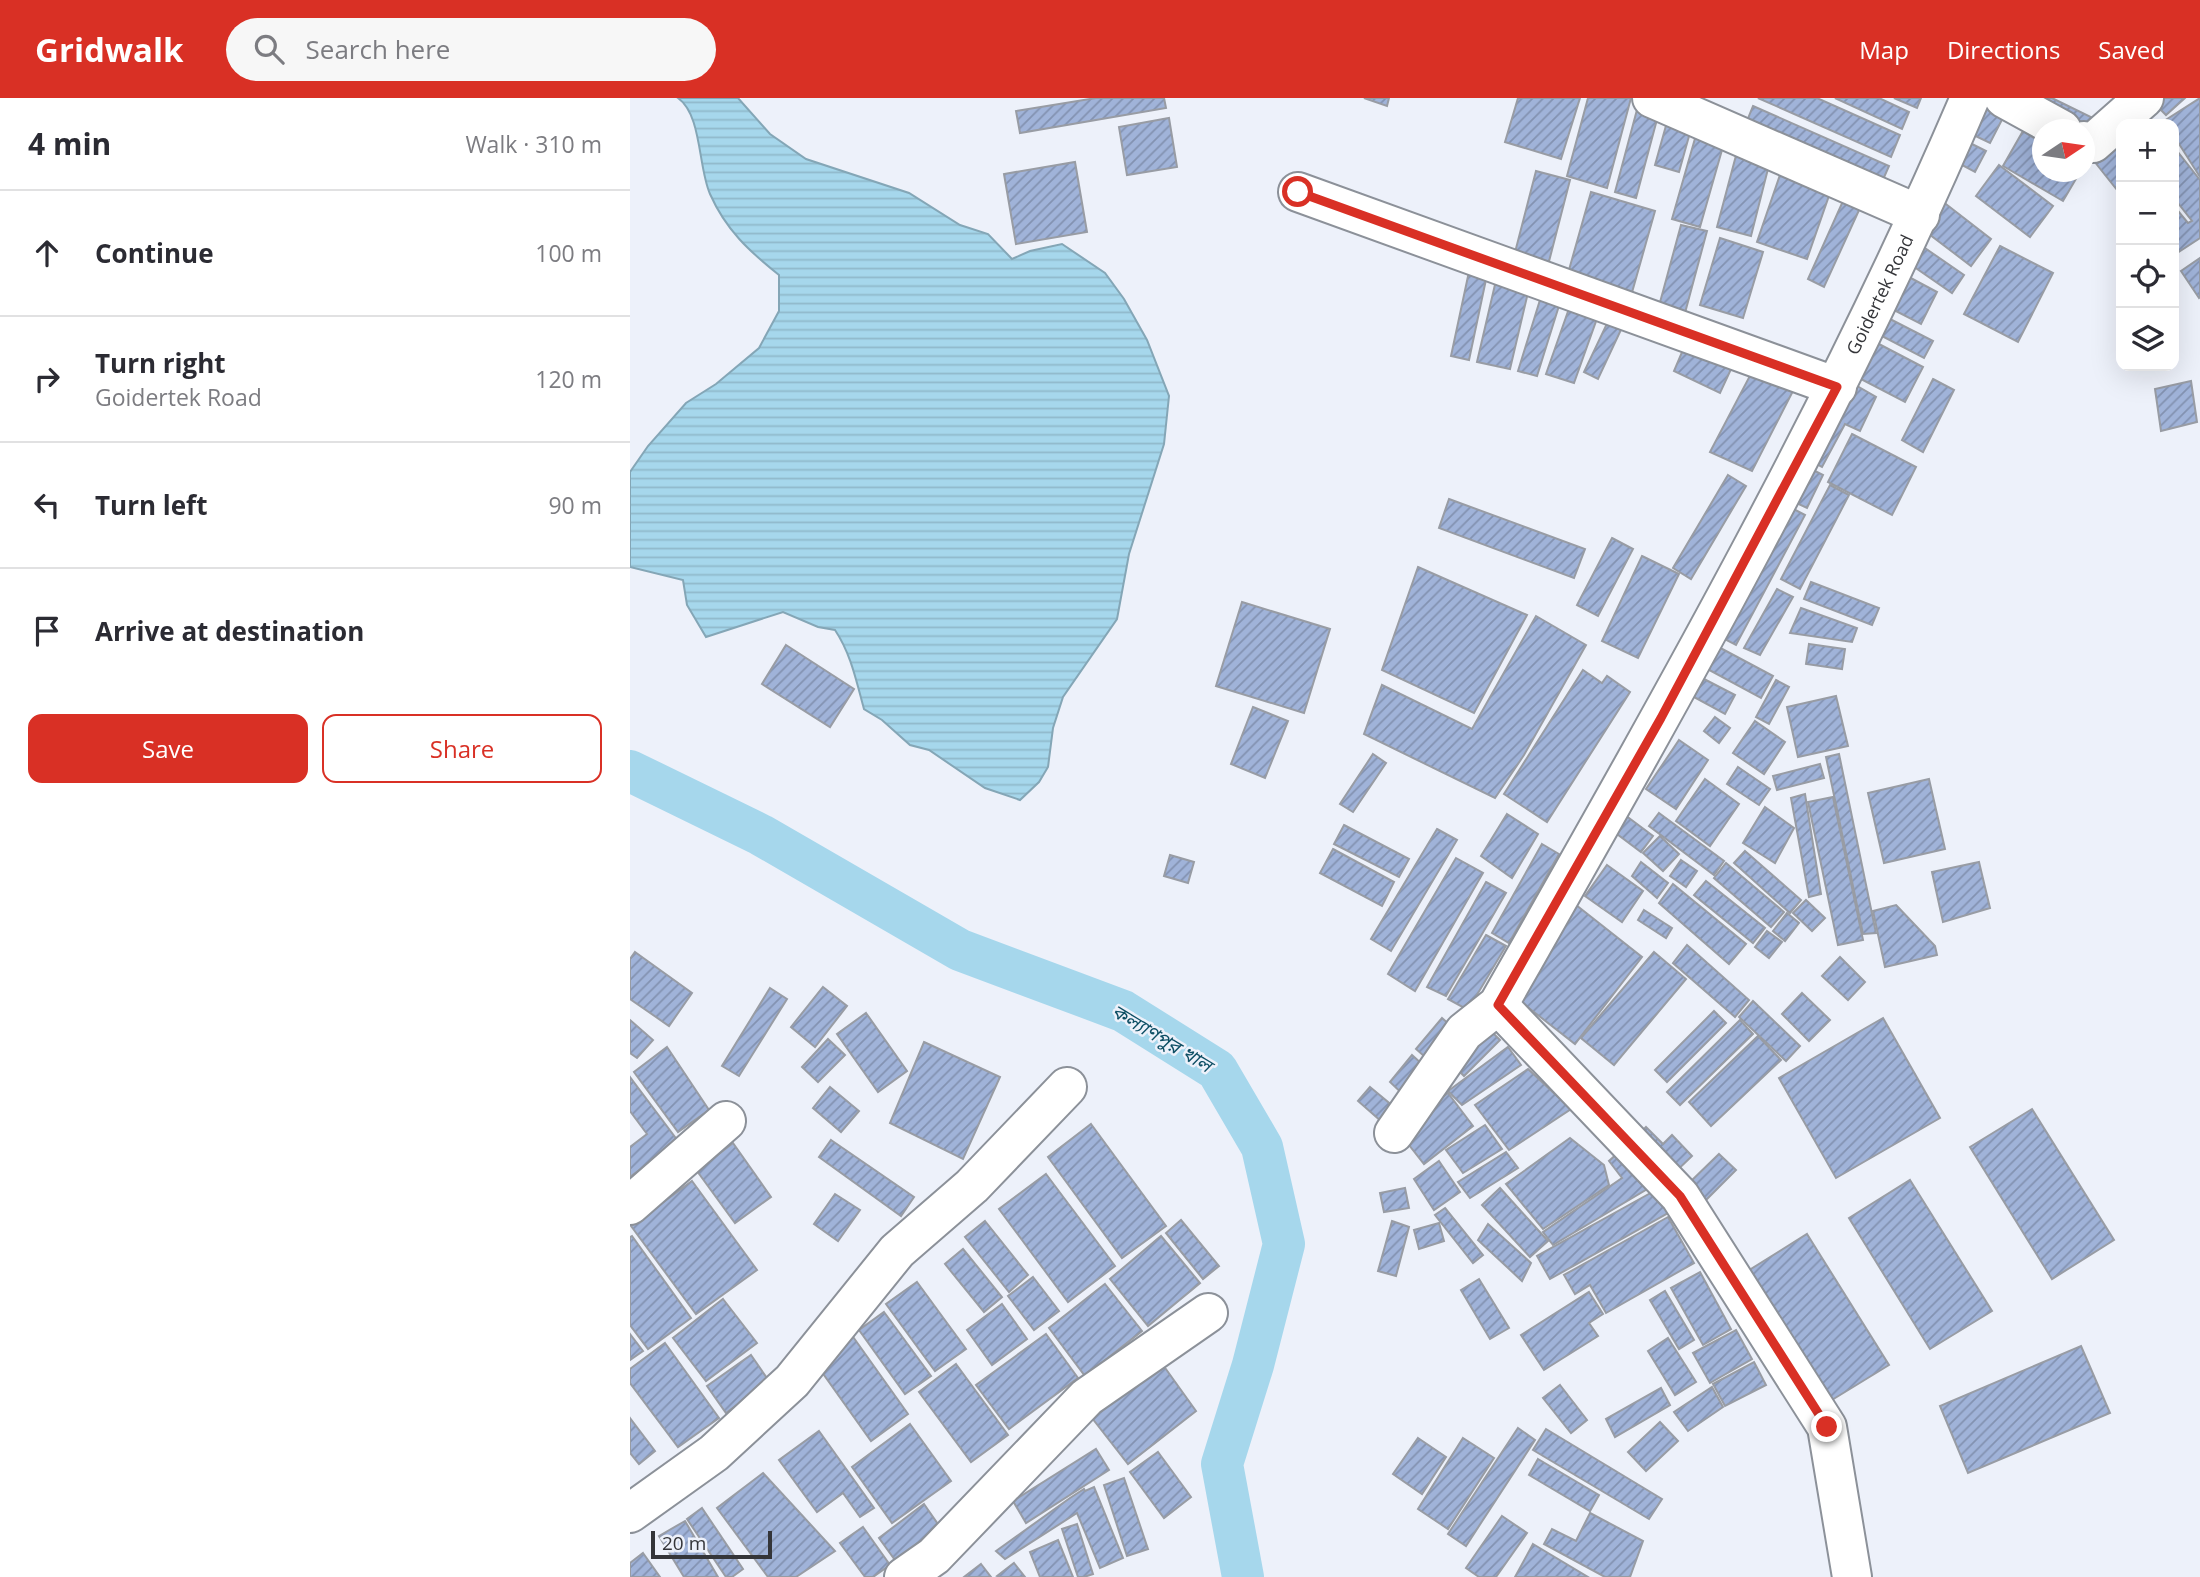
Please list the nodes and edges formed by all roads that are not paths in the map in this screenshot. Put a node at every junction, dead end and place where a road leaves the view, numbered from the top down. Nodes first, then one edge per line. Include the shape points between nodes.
1 (1652, 98) edge
2 (1970, 98) edge
3 (2004, 98) edge
4 (2144, 98) edge
5 (2042, 119) edge
6 (2095, 141) edge
7 (1298, 192) dead end
8 (1920, 215) junction
9 (1837, 387) junction
10 (1498, 1005) junction
11 (1067, 1087) dead end
12 (726, 1121) dead end
13 (1394, 1133) dead end
14 (630, 1205) edge
15 (1208, 1313) dead end
16 (630, 1513) edge
17 (905, 1577) edge
18 (1852, 1577) edge

1 - 8 street
2 - 8 street, Goidertek Road
3 - 5 street
4 - 6 street
7 - 9 street
8 - 9 street, Goidertek Road
9 - 10 street, Goidertek Road via 1661,718
10 - 13 street, Goidertek Road via 1464,1032
10 - 18 street via 1680,1196 1827,1427
11 - 16 street via 972,1186 897,1251 792,1381 714,1453
12 - 14 street
15 - 17 street via 1087,1397 934,1556

